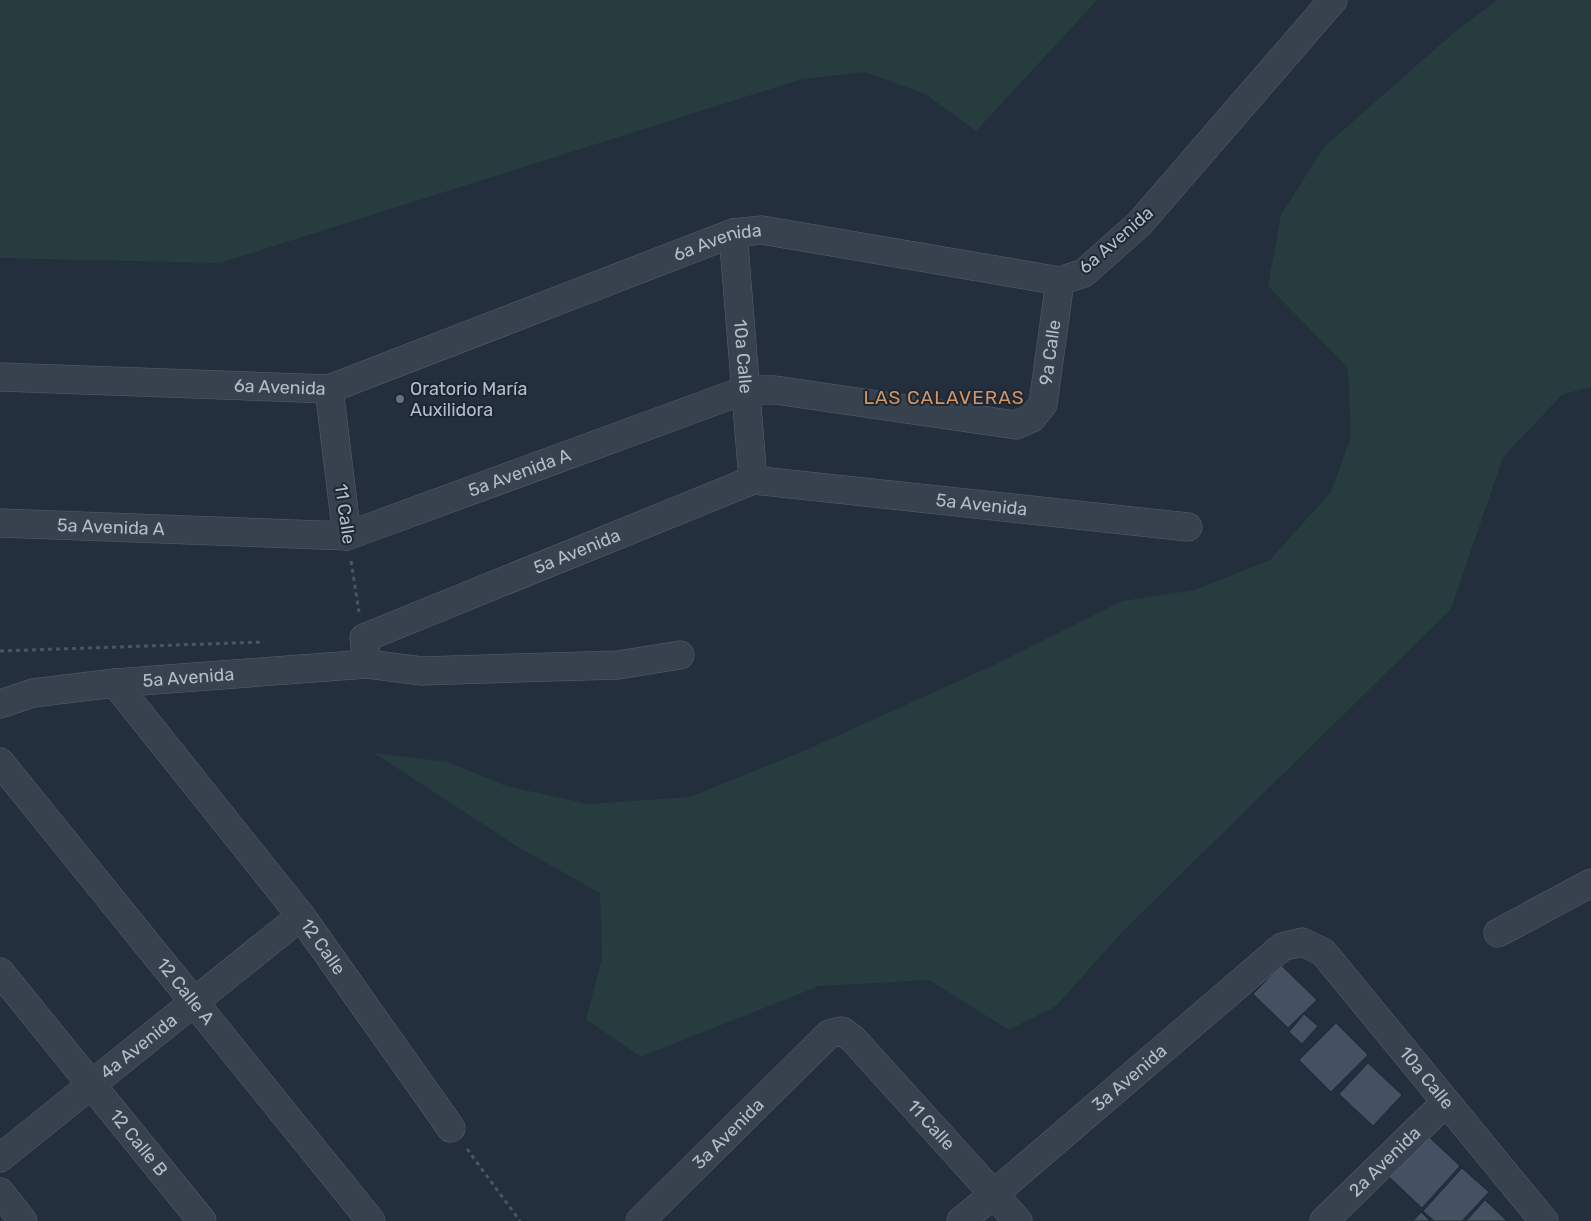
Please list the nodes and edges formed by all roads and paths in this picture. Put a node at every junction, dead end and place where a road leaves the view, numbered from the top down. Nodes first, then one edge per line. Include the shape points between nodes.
1 (1333, 0) edge
2 (733, 233) junction
3 (1060, 281) junction
4 (0, 377) edge
5 (329, 389) junction
6 (745, 390) junction
7 (1032, 418) joint
8 (753, 480) junction
9 (0, 522) edge
10 (1188, 526) dead end
11 (347, 536) junction
12 (265, 642) dead end
13 (0, 651) edge
14 (365, 651) junction
15 (680, 655) dead end
16 (115, 683) junction
17 (0, 704) edge
18 (0, 762) edge
19 (1591, 883) edge
20 (301, 916) junction
21 (1498, 933) dead end
22 (1302, 942) joint
23 (0, 972) edge
24 (195, 1002) junction
25 (842, 1031) joint
26 (92, 1085) junction
27 (1446, 1102) junction
28 (451, 1128) joint
29 (0, 1158) edge
30 (0, 1192) edge
31 (994, 1194) junction
32 (23, 1221) edge
33 (202, 1221) edge
34 (371, 1221) edge
35 (520, 1221) edge
36 (640, 1221) edge
37 (961, 1221) edge
38 (1018, 1221) edge
39 (1324, 1221) edge
40 (1544, 1221) edge

1 - 3 street, 6a Avenida via 1140,223 1084,273
2 - 3 street, 6a Avenida via 762,230
2 - 5 street, 6a Avenida
2 - 6 street, 10a Calle
3 - 7 street, 9a Calle via 1043,404
4 - 5 street, 6a Avenida
5 - 11 street, 11 Calle
6 - 7 street, 5a Avenida A via 775,390 1016,424
6 - 8 street, 10a Calle
6 - 11 street, 5a Avenida A
8 - 10 street, 5a Avenida
8 - 14 street, 5a Avenida
9 - 11 street, 5a Avenida A
11 - 14 path, 11 Calle
12 - 13 path
14 - 15 street via 422,671 618,665
14 - 16 street, 5a Avenida
16 - 17 street, 5a Avenida via 33,693
16 - 20 street, 12 Calle
18 - 24 street, 12 Calle A
19 - 21 street
20 - 24 street, 4a Avenida
20 - 28 street, 12 Calle
22 - 27 street, 10a Calle via 1323,952
22 - 31 street, 3a Avenida via 1282,947
23 - 26 street, 12 Calle B
24 - 26 street, 4a Avenida
24 - 34 street, 12 Calle A
25 - 31 street, 11 Calle via 853,1039
25 - 36 street, 3a Avenida via 829,1034
26 - 29 street, 4a Avenida
26 - 33 street, 12 Calle B
27 - 39 street, 2a Avenida
27 - 40 street, 10a Calle
28 - 35 path
30 - 32 street
31 - 37 street, 3a Avenida
31 - 38 street, 11 Calle

